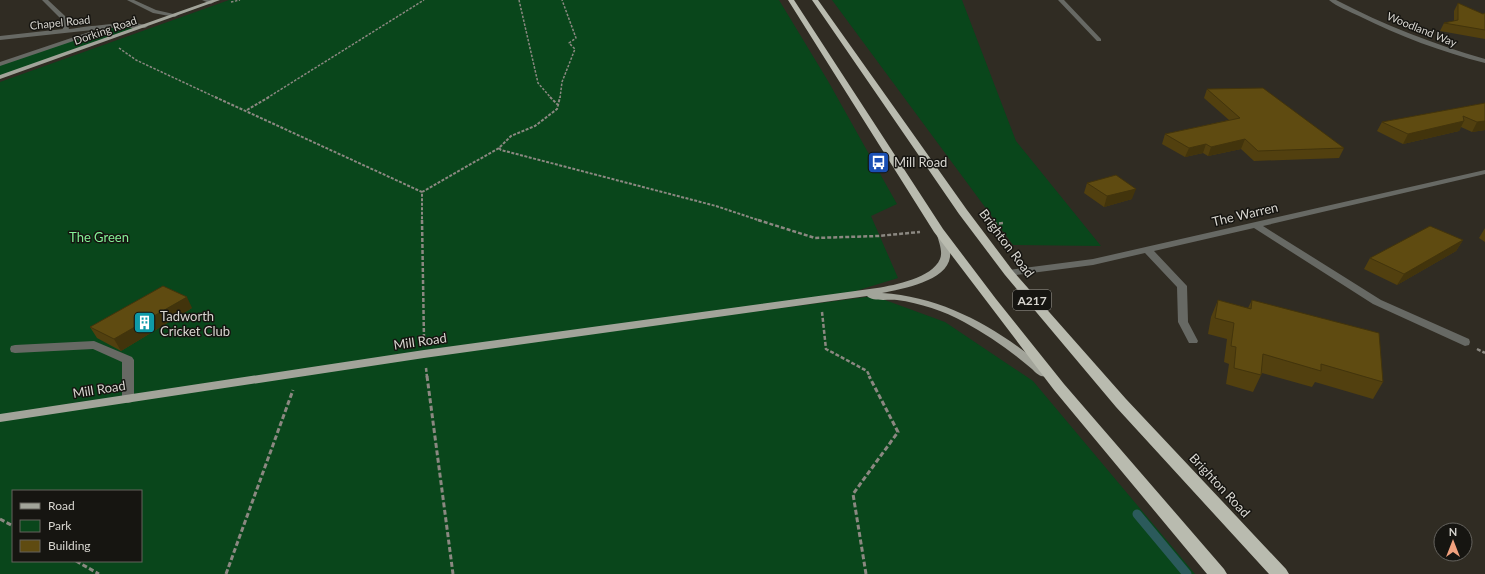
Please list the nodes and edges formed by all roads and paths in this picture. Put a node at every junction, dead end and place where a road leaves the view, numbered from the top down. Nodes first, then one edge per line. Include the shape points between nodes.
1 (45, 0) edge
2 (130, 0) edge
3 (424, 0) edge
4 (519, 0) edge
5 (562, 0) edge
6 (791, 0) edge
7 (815, 0) edge
8 (1061, 0) edge
9 (1332, 0) edge
10 (211, 1) edge
11 (175, 15) junction
12 (111, 26) junction
13 (145, 26) junction
14 (66, 31) junction
15 (0, 38) edge
16 (108, 39) junction
17 (1099, 40) dead end
18 (1485, 60) edge
19 (0, 64) edge
20 (0, 77) edge
21 (559, 106) junction
22 (247, 110) junction
23 (499, 148) junction
24 (1485, 172) edge
25 (422, 192) junction
26 (1004, 223) dead end
27 (1256, 225) junction
28 (974, 226) junction
29 (940, 232) junction
30 (1148, 250) junction
31 (1009, 274) junction
32 (844, 297) junction
33 (820, 300) junction
34 (1193, 341) dead end
35 (1465, 342) dead end
36 (15, 349) dead end
37 (424, 354) junction
38 (299, 373) junction
39 (1059, 387) junction
40 (128, 399) junction
41 (0, 418) edge
42 (0, 519) edge
43 (12, 525) edge
44 (78, 562) edge
45 (99, 574) edge
46 (226, 574) edge
47 (453, 574) edge
48 (866, 574) edge
49 (1218, 574) edge
50 (1280, 574) edge

1 - 14 street via 63,17
2 - 11 street via 155,12
3 - 22 path
4 - 21 path via 538,83
5 - 21 path via 576,38 569,43 575,49 562,82
6 - 29 highway, A217
7 - 28 highway, Brighton Road / A217
8 - 17 street
9 - 18 street, Woodland Way via 1435,46
10 - 11 main road, Dorking Road
11 - 13 main road, Dorking Road
12 - 13 street, Chapel Road
12 - 14 street, Chapel Road
12 - 19 street
13 - 16 main road, Dorking Road
14 - 15 street, Chapel Road
16 - 20 main road, Dorking Road
16 - 22 path via 136,60
21 - 23 path via 535,126 511,136
22 - 25 path
23 - 25 path
23 - 29 path via 716,206 815,238
24 - 27 street, The Warren
25 - 37 path
26 - 28 path
27 - 30 street, The Warren
27 - 35 street via 1377,302
28 - 31 highway, Brighton Road / A217
29 - 32 main road, Mill Road via 946,248 945,260 939,270 909,284
29 - 39 highway, A217
30 - 31 street, The Warren via 1093,262
30 - 34 street via 1182,286 1183,322
31 - 50 highway, Brighton Road / A217 via 1121,402
32 - 33 main road, Mill Road
32 - 39 main road, Mill Road via 906,298 957,314 1014,348
33 - 37 main road, Mill Road
33 - 48 path via 826,349 867,371 898,432 853,494
36 - 40 street via 94,345 128,360
37 - 38 main road, Mill Road
37 - 47 path
38 - 40 main road, Mill Road
38 - 46 path
39 - 49 highway, A217
40 - 41 main road, Mill Road
42 - 43 path
44 - 45 path

